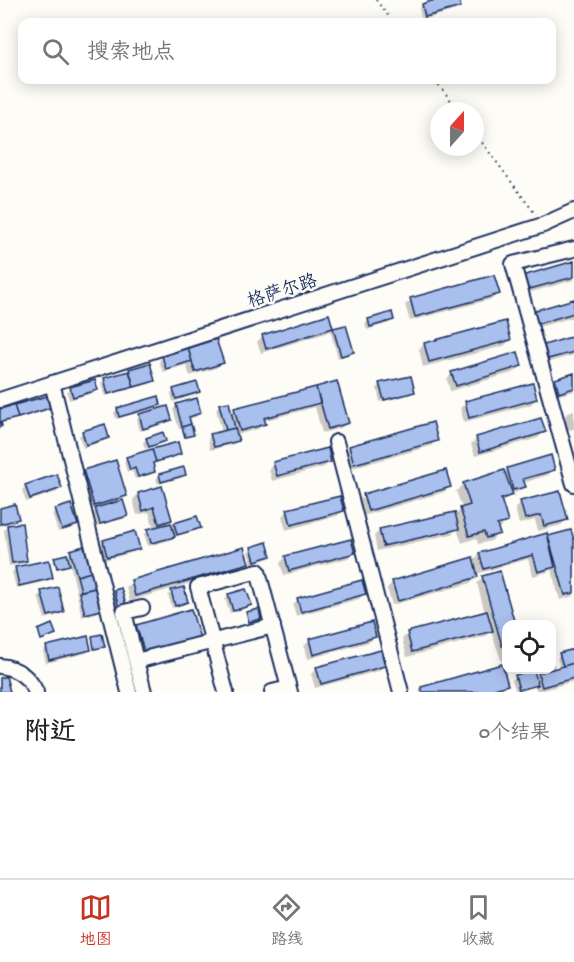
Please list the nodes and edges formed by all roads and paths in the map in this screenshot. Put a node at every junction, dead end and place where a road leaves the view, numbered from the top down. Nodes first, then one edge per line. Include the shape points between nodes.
1 (376, 0) edge
2 (390, 18) edge
3 (438, 84) edge
4 (452, 102) edge
5 (484, 145) edge
6 (574, 211) edge
7 (543, 225) junction
8 (574, 249) edge
9 (52, 383) junction
10 (0, 400) edge
11 (336, 442) dead end
12 (574, 484) edge
13 (142, 608) dead end
14 (273, 626) junction
15 (212, 642) junction
16 (136, 661) junction
17 (0, 666) edge
18 (289, 690) edge
19 (36, 692) edge
20 (129, 692) edge
21 (144, 692) edge
22 (226, 692) edge
23 (272, 692) edge
24 (401, 692) edge

1 - 2 path
3 - 4 path
5 - 7 path
6 - 7 street, 格萨尔路
7 - 9 street, 格萨尔路
8 - 12 street via 513,264
9 - 10 street, 格萨尔路
9 - 20 street
11 - 24 street
13 - 16 street via 124,612
14 - 15 street
14 - 15 street via 258,571 198,587
14 - 18 street
15 - 16 street
15 - 22 street
16 - 21 street
17 - 19 street via 12,667 31,681
18 - 23 street

